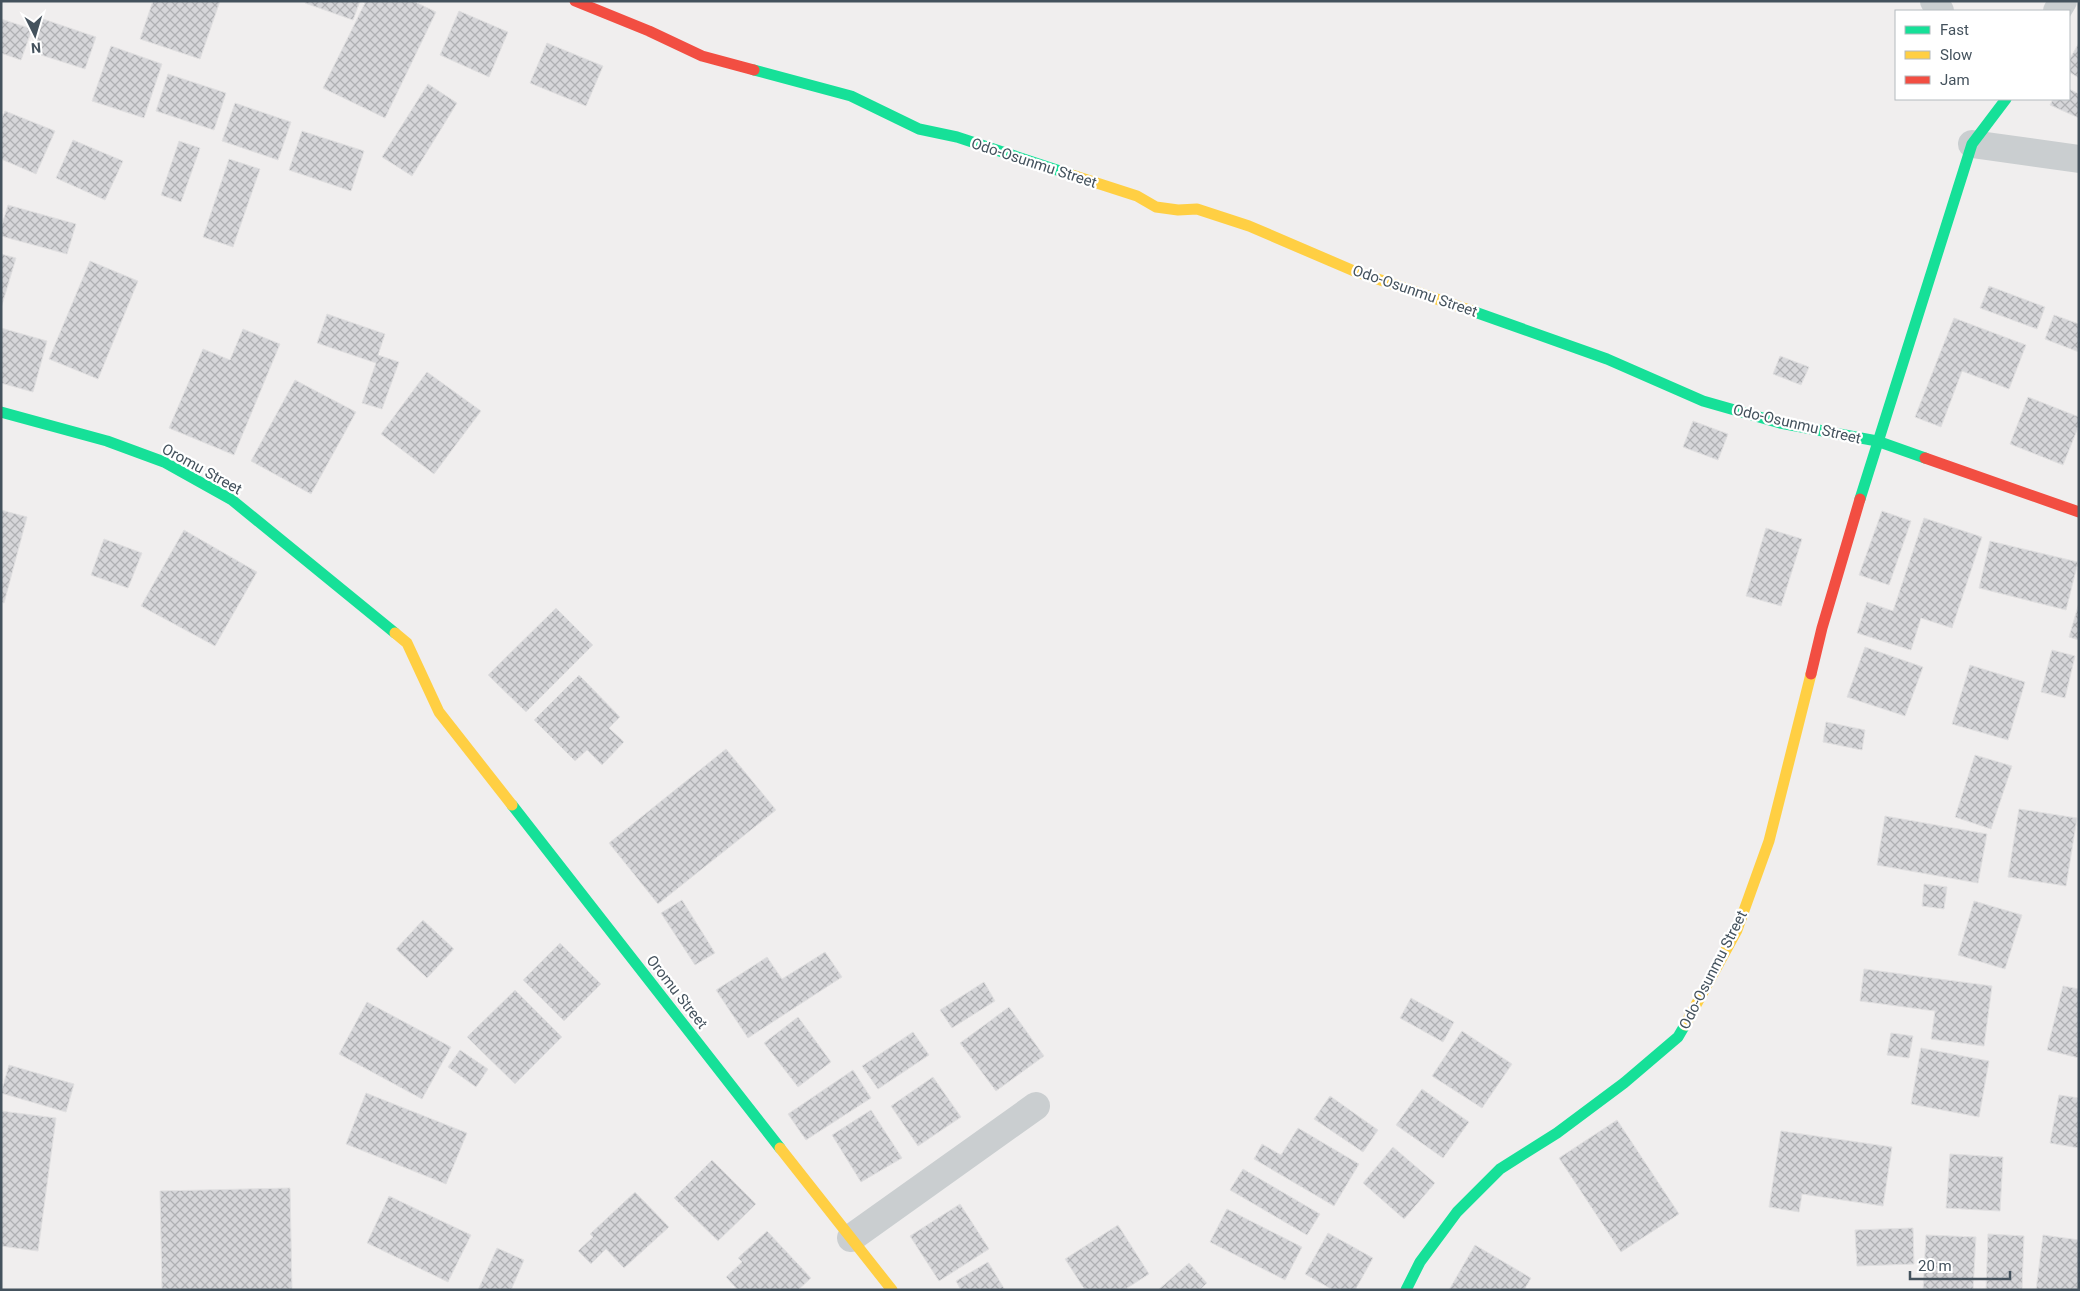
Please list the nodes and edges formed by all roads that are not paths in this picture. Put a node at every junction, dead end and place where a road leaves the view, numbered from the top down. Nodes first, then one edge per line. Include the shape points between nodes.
1 (575, 1) edge
2 (2004, 100) edge
3 (1972, 144) junction
4 (2079, 159) edge
5 (1, 412) edge
6 (1877, 441) junction
7 (2079, 512) edge
8 (1036, 1106) dead end
9 (851, 1238) junction
10 (892, 1290) edge
11 (1406, 1290) edge

1 - 6 street, Odo-Osunmu Street via 702,56 851,96 918,129 957,137 1137,196 1166,210 1197,209 1249,226 1354,271 1606,359 1703,401 1780,423
2 - 3 street, Odo-Osunmu Street
3 - 4 street
3 - 6 street, Odo-Osunmu Street
5 - 9 street, Oromu Street via 107,441 164,462 232,500 407,643 439,712
6 - 7 street
6 - 11 street, Odo-Osunmu Street via 1822,628 1769,842 1737,930 1678,1037 1557,1133 1500,1169 1456,1212 1420,1262
8 - 9 street
9 - 10 street, Oromu Street

